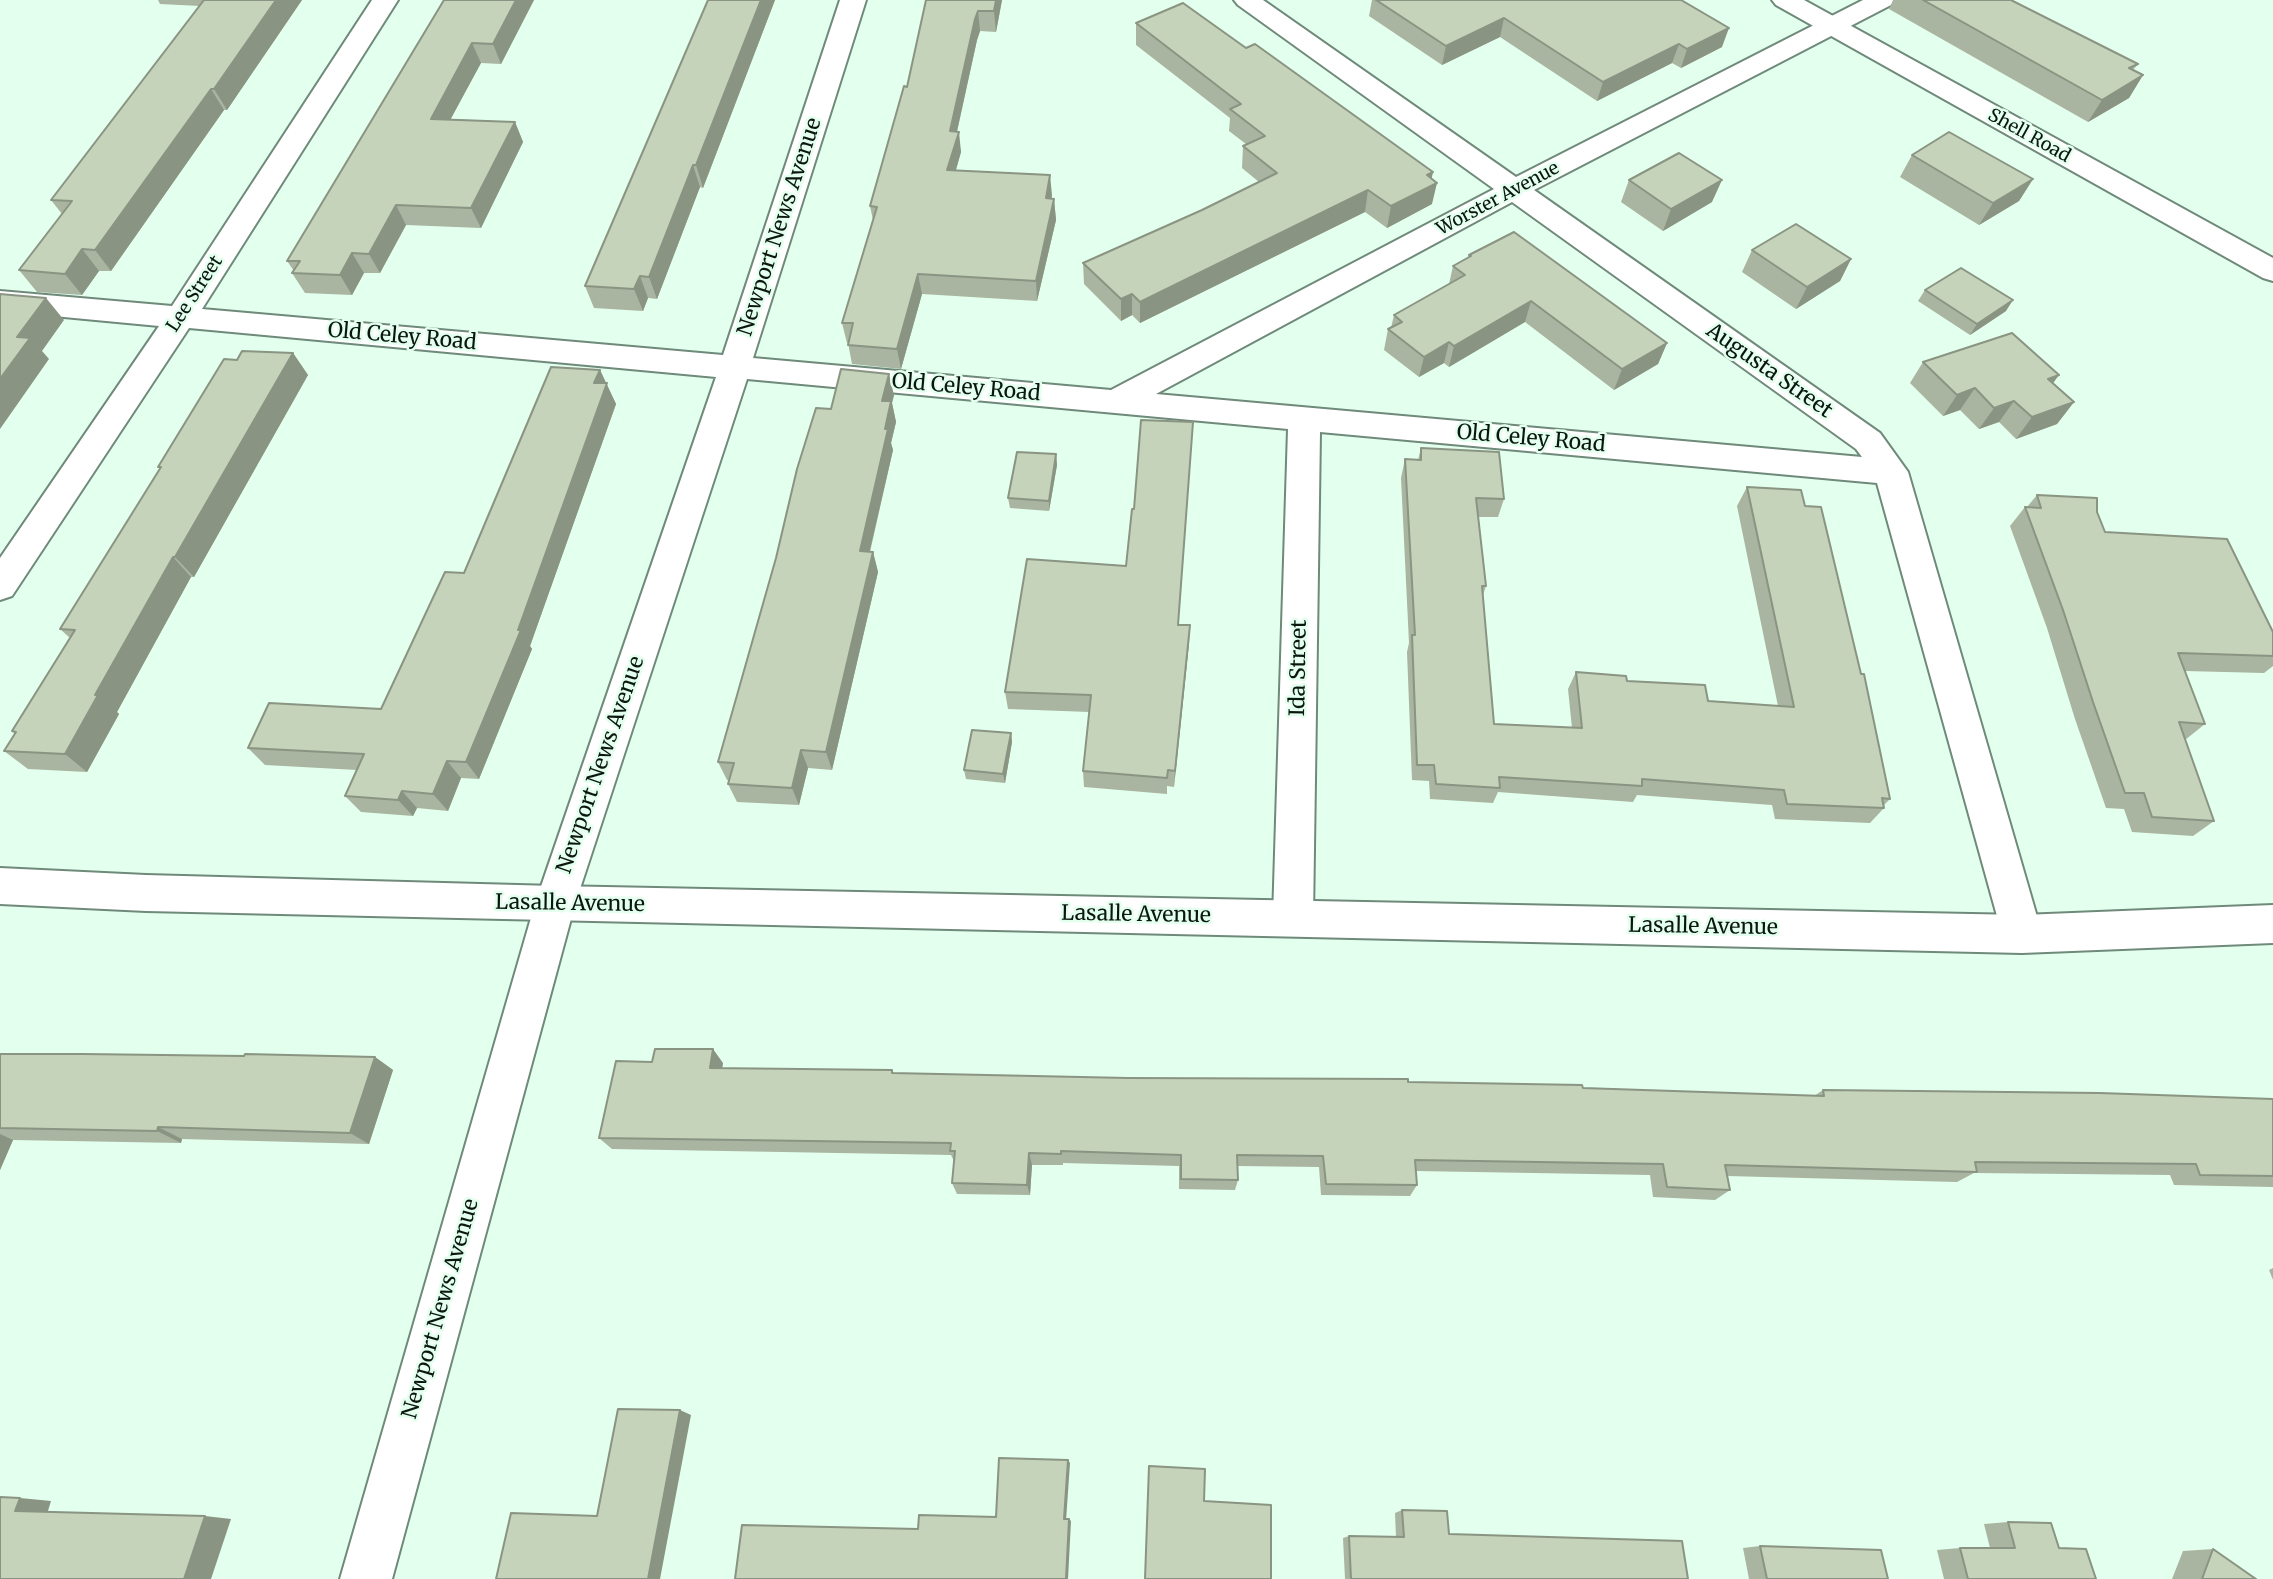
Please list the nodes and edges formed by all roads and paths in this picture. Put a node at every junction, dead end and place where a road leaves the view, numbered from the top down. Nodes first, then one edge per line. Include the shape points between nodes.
1 (385, 0) edge
2 (853, 0) edge
3 (1247, 0) edge
4 (1785, 0) edge
5 (1882, 0) edge
6 (1832, 26) junction
7 (1513, 190) junction
8 (2273, 271) edge
9 (0, 301) edge
10 (181, 317) junction
11 (735, 367) junction
12 (1117, 401) junction
13 (1304, 418) junction
14 (1891, 472) junction
15 (0, 586) edge
16 (0, 886) edge
17 (555, 904) junction
18 (1293, 918) junction
19 (2273, 924) edge
20 (2022, 934) junction
21 (366, 1579) edge

1 - 10 street, Lee Street
2 - 11 street, Newport News Avenue
3 - 7 street, Augusta Street
4 - 6 street, Shell Road
5 - 6 street, Worster Avenue
6 - 7 street, Worster Avenue
6 - 8 street, Shell Road
7 - 12 street, Worster Avenue
7 - 14 street, Augusta Street via 1868,441
9 - 10 street, Old Celey Road
10 - 11 street, Old Celey Road
10 - 15 street, Lee Street
11 - 12 street, Old Celey Road
11 - 17 street, Newport News Avenue
12 - 13 street, Old Celey Road
13 - 14 street, Old Celey Road
13 - 18 street, Ida Street
14 - 20 street, Augusta Street
16 - 17 street, Lasalle Avenue
17 - 18 street, Lasalle Avenue
17 - 21 street, Newport News Avenue
18 - 20 street, Lasalle Avenue
19 - 20 street, Lasalle Avenue

